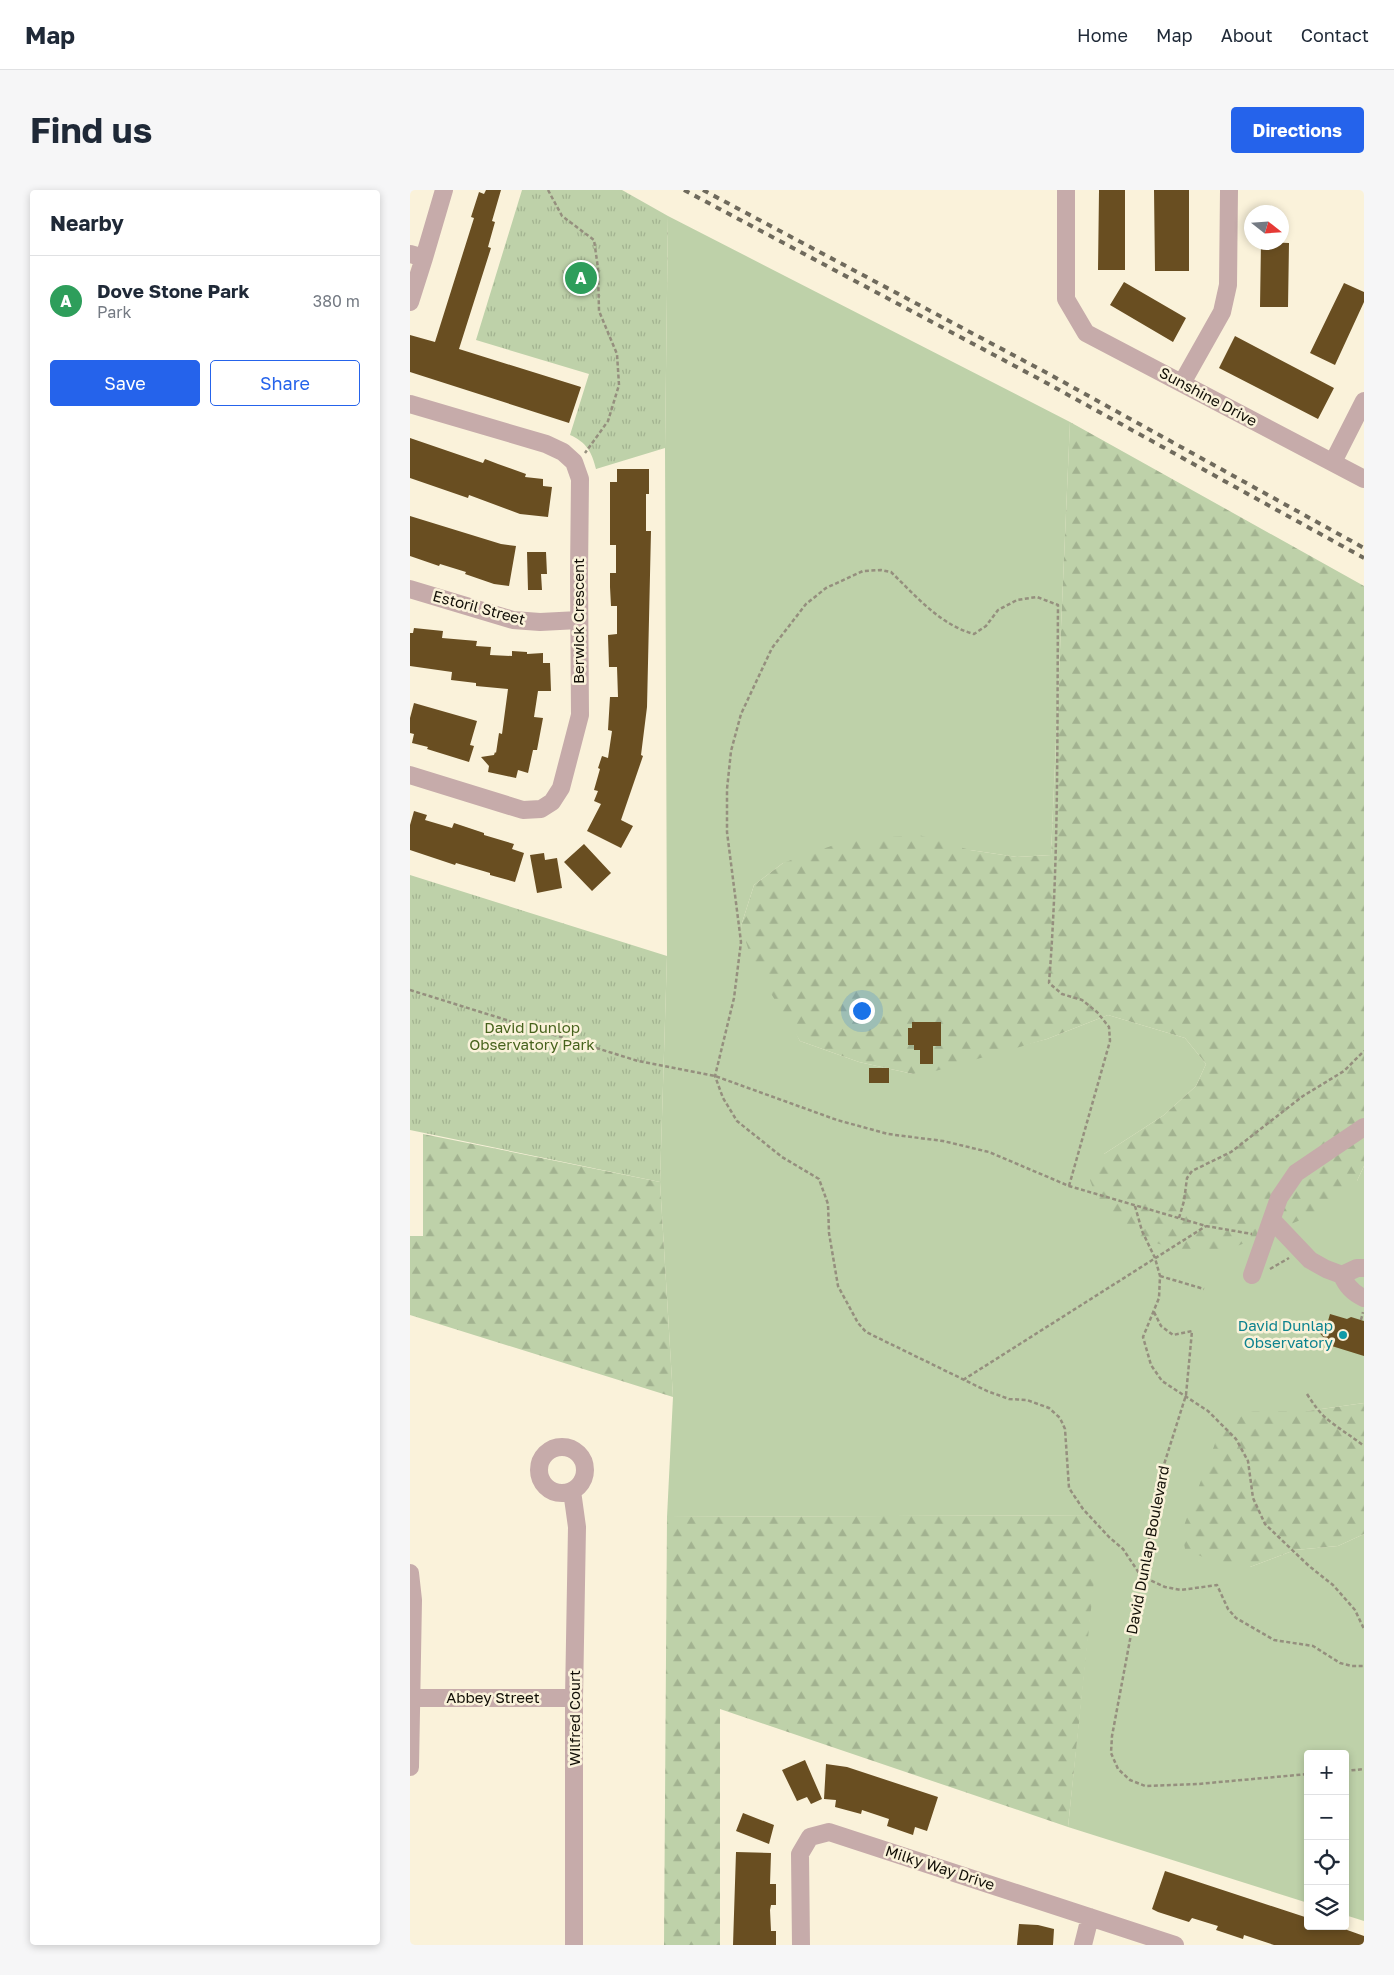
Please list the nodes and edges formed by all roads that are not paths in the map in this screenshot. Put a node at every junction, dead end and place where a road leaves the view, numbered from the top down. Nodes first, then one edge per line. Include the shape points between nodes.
1 (444, 190) edge
2 (1066, 190) edge
3 (1229, 190) edge
4 (417, 256) edge
5 (410, 302) edge
6 (1182, 383) junction
7 (1364, 401) edge
8 (410, 404) edge
9 (1333, 462) junction
10 (1364, 480) edge
11 (410, 589) edge
12 (579, 620) junction
13 (410, 775) edge
14 (1364, 1127) edge
15 (1269, 1228) junction
16 (1364, 1268) edge
17 (1258, 1274) road end
18 (1342, 1275) junction
19 (1364, 1298) edge
20 (572, 1491) dead end
21 (410, 1573) edge
22 (411, 1698) junction
23 (574, 1698) junction
24 (410, 1767) edge
25 (1090, 1917) junction
26 (574, 1945) edge
27 (801, 1945) edge
28 (1083, 1945) edge
29 (1176, 1945) edge

1 - 4 street
2 - 6 street, Sunshine Drive via 1066,299 1086,333
3 - 6 street via 1228,285 1222,312
4 - 5 street
6 - 9 street, Sunshine Drive
7 - 9 street
8 - 12 street, Berwick Crescent via 546,444 574,462 580,479
9 - 10 street, Sunshine Drive
11 - 12 street, Estoril Street via 513,620
12 - 13 street, Berwick Crescent via 580,715 561,788 552,802 541,809 523,810
14 - 15 street via 1296,1173 1280,1198
15 - 17 street
15 - 18 street via 1310,1260
16 - 18 street
18 - 19 street via 1345,1284
20 - 23 street, Wilfred Court via 577,1527
21 - 22 street via 413,1600
22 - 23 street, Abbey Street
22 - 24 street
23 - 26 street, Wilfred Court
25 - 27 street, Milky Way Drive via 830,1832 810,1837 800,1854
25 - 28 street
25 - 29 street, Milky Way Drive

